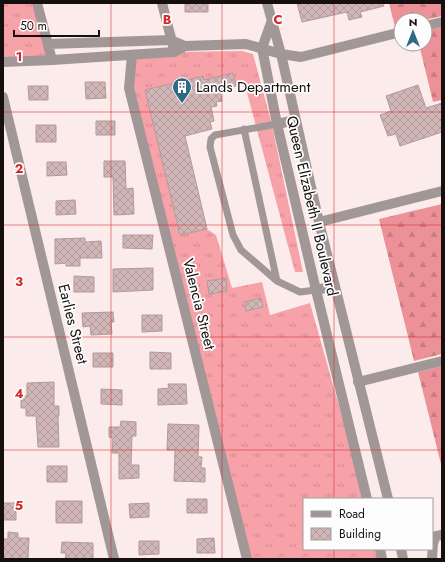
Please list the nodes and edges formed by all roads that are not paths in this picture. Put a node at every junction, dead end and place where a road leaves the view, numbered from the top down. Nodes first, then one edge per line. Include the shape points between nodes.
1 (37, 3) edge
2 (162, 3) edge
3 (267, 3) edge
4 (271, 23) junction
5 (393, 34) edge
6 (171, 40) junction
7 (48, 44) junction
8 (185, 46) junction
9 (262, 48) junction
10 (174, 52) junction
11 (280, 54) junction
12 (132, 55) junction
13 (52, 60) junction
14 (3, 62) edge
15 (3, 97) edge
16 (296, 120) junction
17 (277, 124) junction
18 (244, 130) junction
19 (442, 191) edge
20 (319, 222) junction
21 (277, 281) junction
22 (335, 286) junction
23 (316, 290) junction
24 (442, 361) edge
25 (358, 382) junction
26 (367, 498) edge
27 (388, 498) edge
28 (442, 535) edge
29 (433, 543) edge
30 (114, 559) edge
31 (247, 559) edge

1 - 7 street
2 - 6 street
3 - 4 street, Queen Elizabeth II Boulevard
4 - 9 street
4 - 11 street, Queen Elizabeth II Boulevard
5 - 11 street via 301,57
6 - 7 street
6 - 8 street
6 - 10 street
7 - 13 street
8 - 9 street via 246,44
8 - 10 street
9 - 11 street
9 - 17 street, Queen Elizabeth II Boulevard
10 - 12 street
11 - 16 street, Queen Elizabeth II Boulevard
12 - 13 street
12 - 31 street, Valencia Street via 129,88
13 - 14 street
15 - 30 street, Earlies Street
16 - 17 street
16 - 20 street, Queen Elizabeth II Boulevard
17 - 18 lane
17 - 23 street, Queen Elizabeth II Boulevard
18 - 21 lane
18 - 21 lane via 215,135 210,147 233,236 241,250
19 - 20 street
20 - 22 street, Queen Elizabeth II Boulevard
21 - 23 lane via 300,292
22 - 23 street
22 - 25 street, Queen Elizabeth II Boulevard
23 - 26 street, Queen Elizabeth II Boulevard
24 - 25 street
25 - 27 street, Queen Elizabeth II Boulevard
28 - 29 street via 436,536

